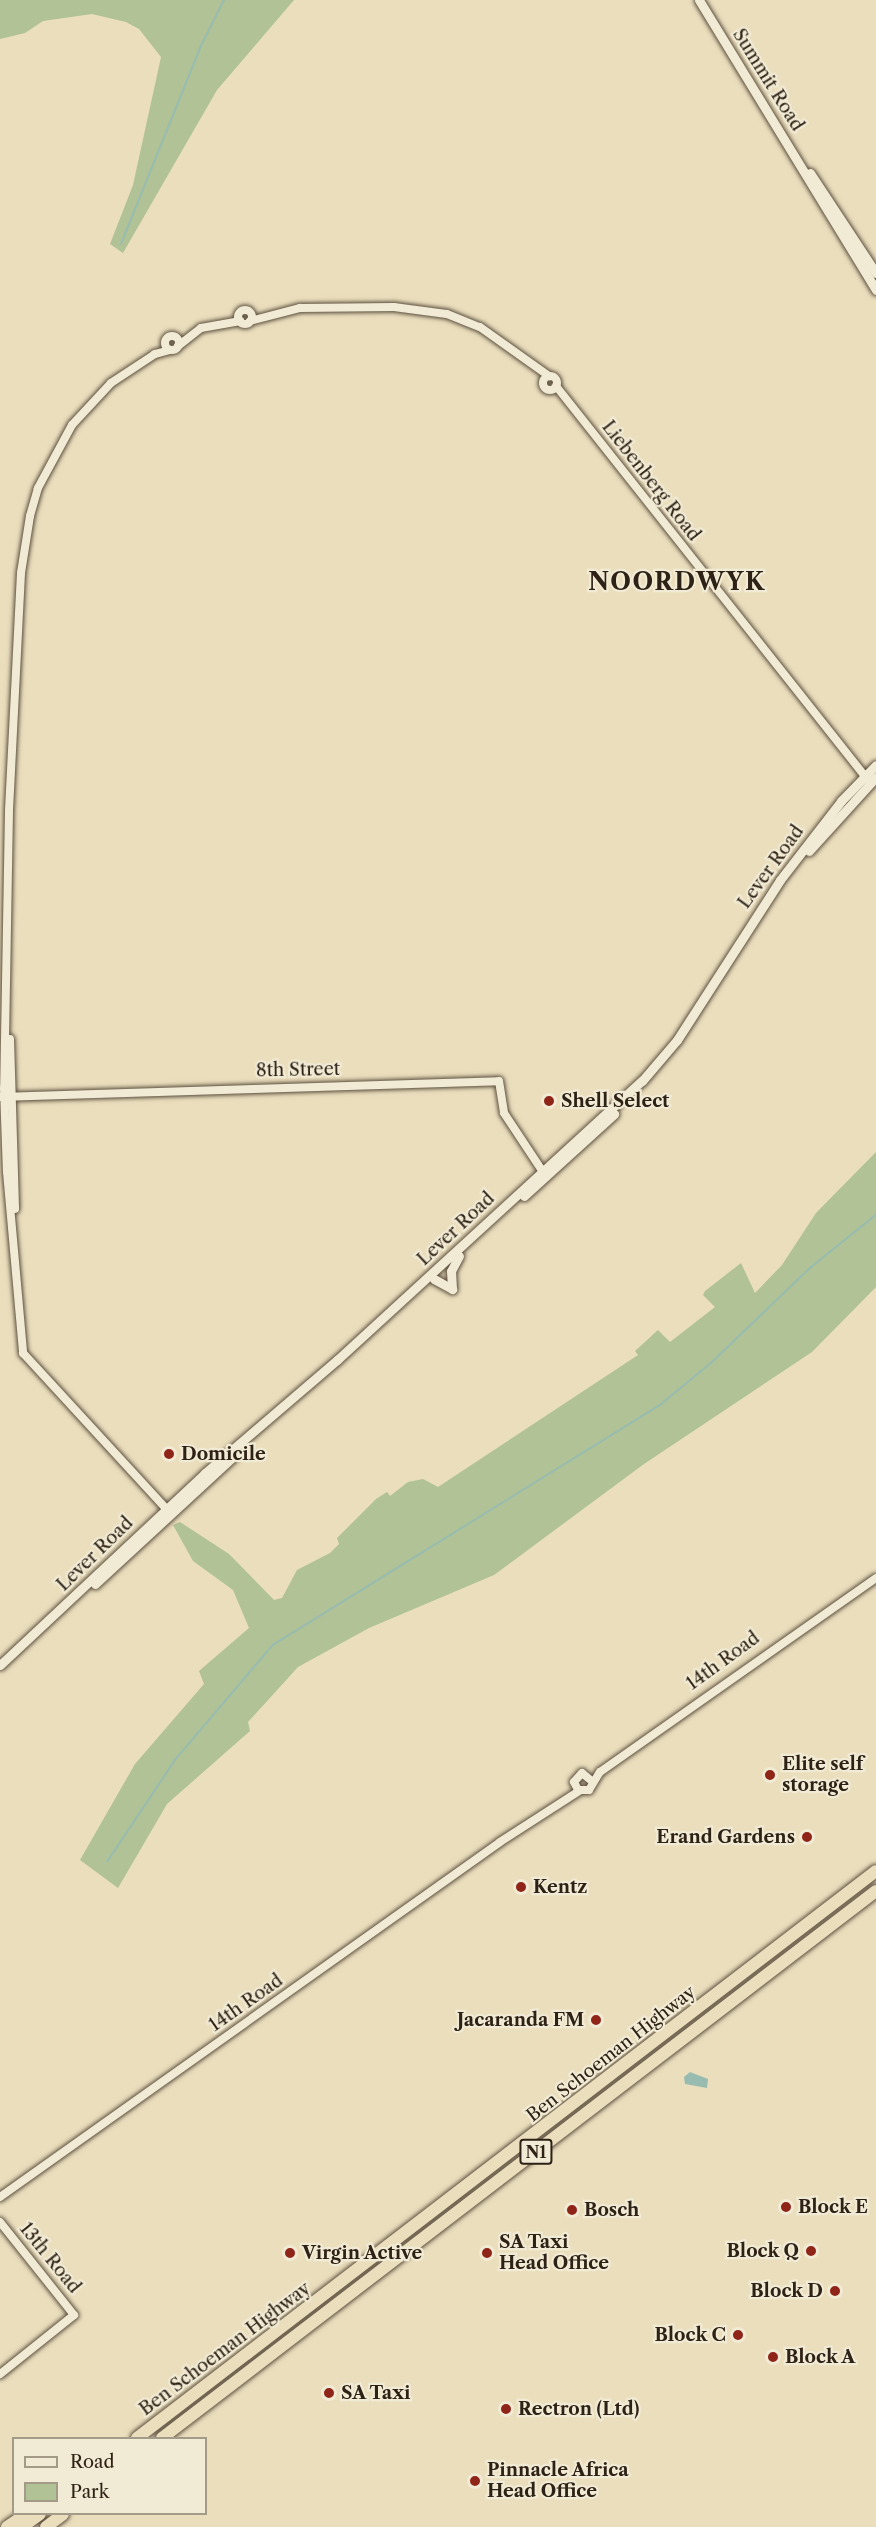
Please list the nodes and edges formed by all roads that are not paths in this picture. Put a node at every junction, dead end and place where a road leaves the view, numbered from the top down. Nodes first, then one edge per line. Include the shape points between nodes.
1 (699, 0) edge
2 (791, 147) junction
3 (876, 273) edge
4 (876, 290) edge
5 (248, 311) junction
6 (264, 315) junction
7 (239, 317) junction
8 (250, 321) junction
9 (876, 765) edge
10 (870, 778) edge
11 (7, 934) junction
12 (2, 1076) edge
13 (5, 1096) edge
14 (546, 1171) junction
15 (459, 1256) junction
16 (15, 1278) junction
17 (435, 1279) junction
18 (167, 1514) junction
19 (876, 1576) edge
20 (0, 1665) edge
21 (0, 1671) edge
22 (591, 1778) junction
23 (577, 1787) junction
24 (876, 1871) edge
25 (876, 1891) edge
26 (0, 2197) edge
27 (0, 2222) edge
28 (0, 2374) edge
29 (205, 2386) junction
30 (130, 2437) edge
31 (140, 2437) edge
32 (165, 2437) edge
33 (25, 2515) edge
34 (39, 2515) edge
35 (62, 2515) edge
36 (73, 2515) edge
37 (7, 2527) edge
38 (22, 2527) edge
39 (46, 2527) edge
40 (58, 2527) edge

1 - 2 main road, Summit Road
2 - 3 main road, Summit Road via 830,199
2 - 4 main road, Summit Road
5 - 6 street
5 - 7 street
5 - 8 street
6 - 8 street
6 - 10 street, Liebenberg Road via 300,308 370,307 447,314 480,327 537,369
7 - 8 street
7 - 11 street via 172,344 111,383 72,425 38,488 21,573
9 - 10 main road, Lever Road
10 - 14 main road, Lever Road via 763,904 677,1040 642,1081
11 - 12 street
11 - 13 street
12 - 13 street
13 - 14 street, 8th Street via 499,1081 504,1113
13 - 16 street
13 - 16 street
14 - 15 main road, Lever Road
14 - 18 main road, Lever Road
15 - 17 main road, Lever Road
15 - 17 main road via 451,1271 452,1289
16 - 18 street via 19,1341 25,1357
17 - 18 main road, Lever Road
18 - 20 main road, Lever Road
18 - 21 main road, Lever Road
19 - 22 street, 14th Road
22 - 23 street via 589,1790
22 - 23 street via 579,1774
23 - 26 street, 14th Road
24 - 29 highway, Ben Schoeman Highway / N1
25 - 32 highway, Ben Schoeman Highway / N1
27 - 28 street, 13th Road via 74,2315
29 - 30 highway via 183,2396
29 - 31 highway, Ben Schoeman Highway / N1
33 - 37 highway
34 - 38 highway
35 - 39 highway
36 - 40 highway

